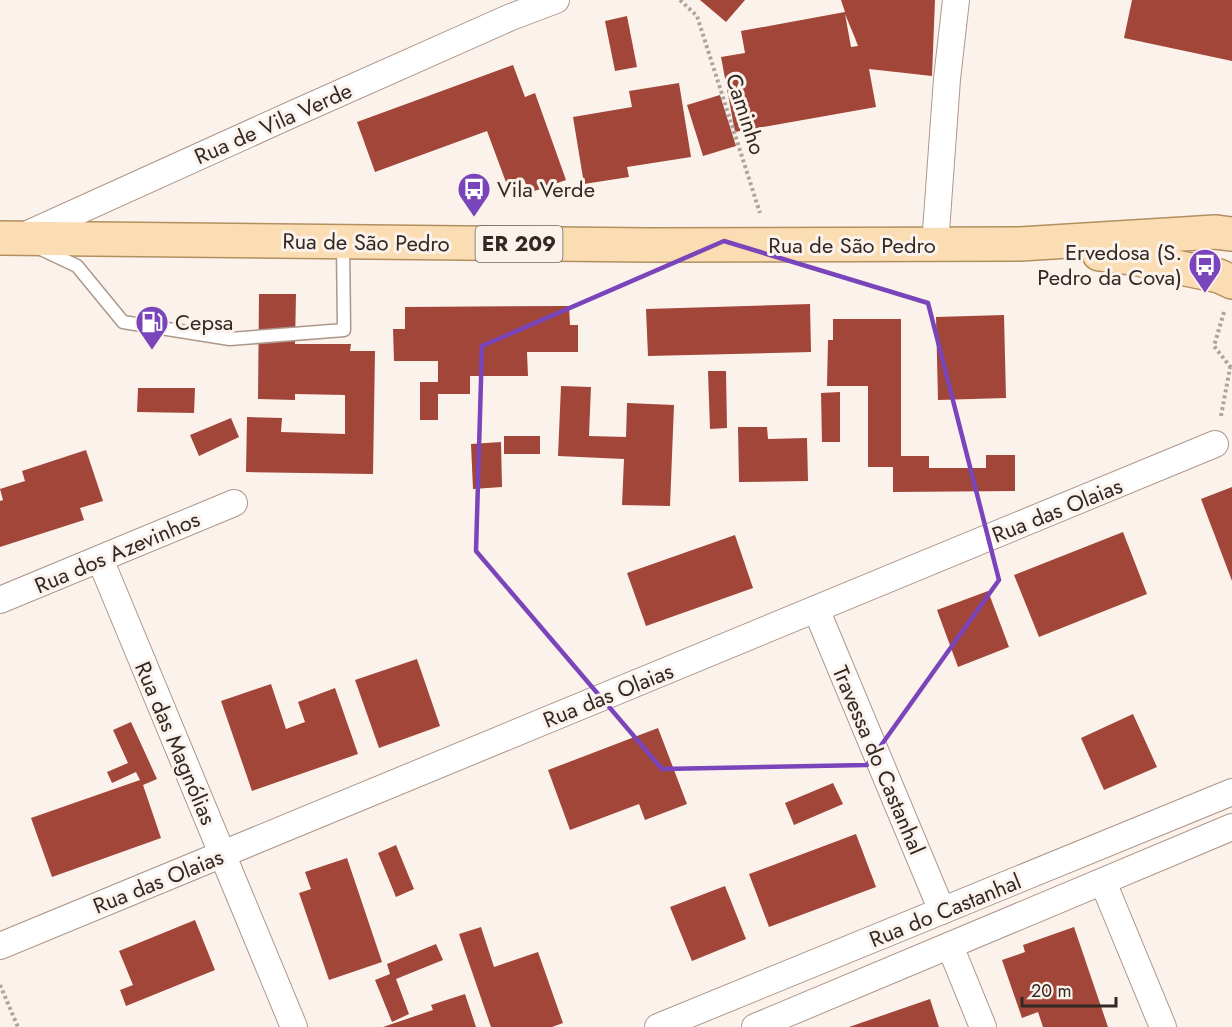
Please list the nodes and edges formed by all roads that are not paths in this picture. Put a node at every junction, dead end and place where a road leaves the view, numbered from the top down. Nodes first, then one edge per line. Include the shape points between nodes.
1 (556, 0) edge
2 (956, 0) edge
3 (515, 9) edge
4 (1232, 234) edge
5 (9, 238) edge
6 (343, 242) junction
7 (935, 244) junction
8 (1020, 244) junction
9 (1229, 294) edge
10 (1215, 444) road end
11 (234, 503) dead end
12 (100, 559) junction
13 (0, 600) edge
14 (816, 609) junction
15 (1232, 792) edge
16 (1232, 827) edge
17 (222, 854) junction
18 (1103, 882) junction
19 (942, 911) junction
20 (0, 946) edge
21 (950, 946) junction
22 (294, 1027) edge
23 (658, 1027) edge
24 (755, 1027) edge
25 (983, 1027) edge
26 (1163, 1027) edge

1 - 3 street, Rua de Vila Verde
2 - 7 street
3 - 5 street, Rua de Vila Verde via 295,113
4 - 8 main road, Rua de São Pedro / ER 209
5 - 6 main road, Rua de São Pedro / ER 209
5 - 6 lane via 77,266 123,322 230,339 344,330
6 - 7 main road, Rua de São Pedro / ER 209
7 - 8 main road, Rua de São Pedro / ER 209
8 - 9 main road, Rua de São Pedro / ER 209 via 1138,259 1219,276
10 - 14 street, Rua das Olaias
11 - 12 street, Rua dos Azevinhos
12 - 13 street, Rua dos Azevinhos
12 - 17 street, Rua das Magnólias
14 - 17 street, Rua das Olaias
14 - 19 street, Travessa do Castanhal
15 - 19 street, Rua do Castanhal
16 - 18 street, Rua do Castanhal
17 - 20 street, Rua das Olaias
17 - 22 street, Rua das Magnólias
18 - 21 street, Rua do Castanhal
18 - 26 street
19 - 23 street, Rua do Castanhal
21 - 24 street, Rua do Castanhal
21 - 25 street

